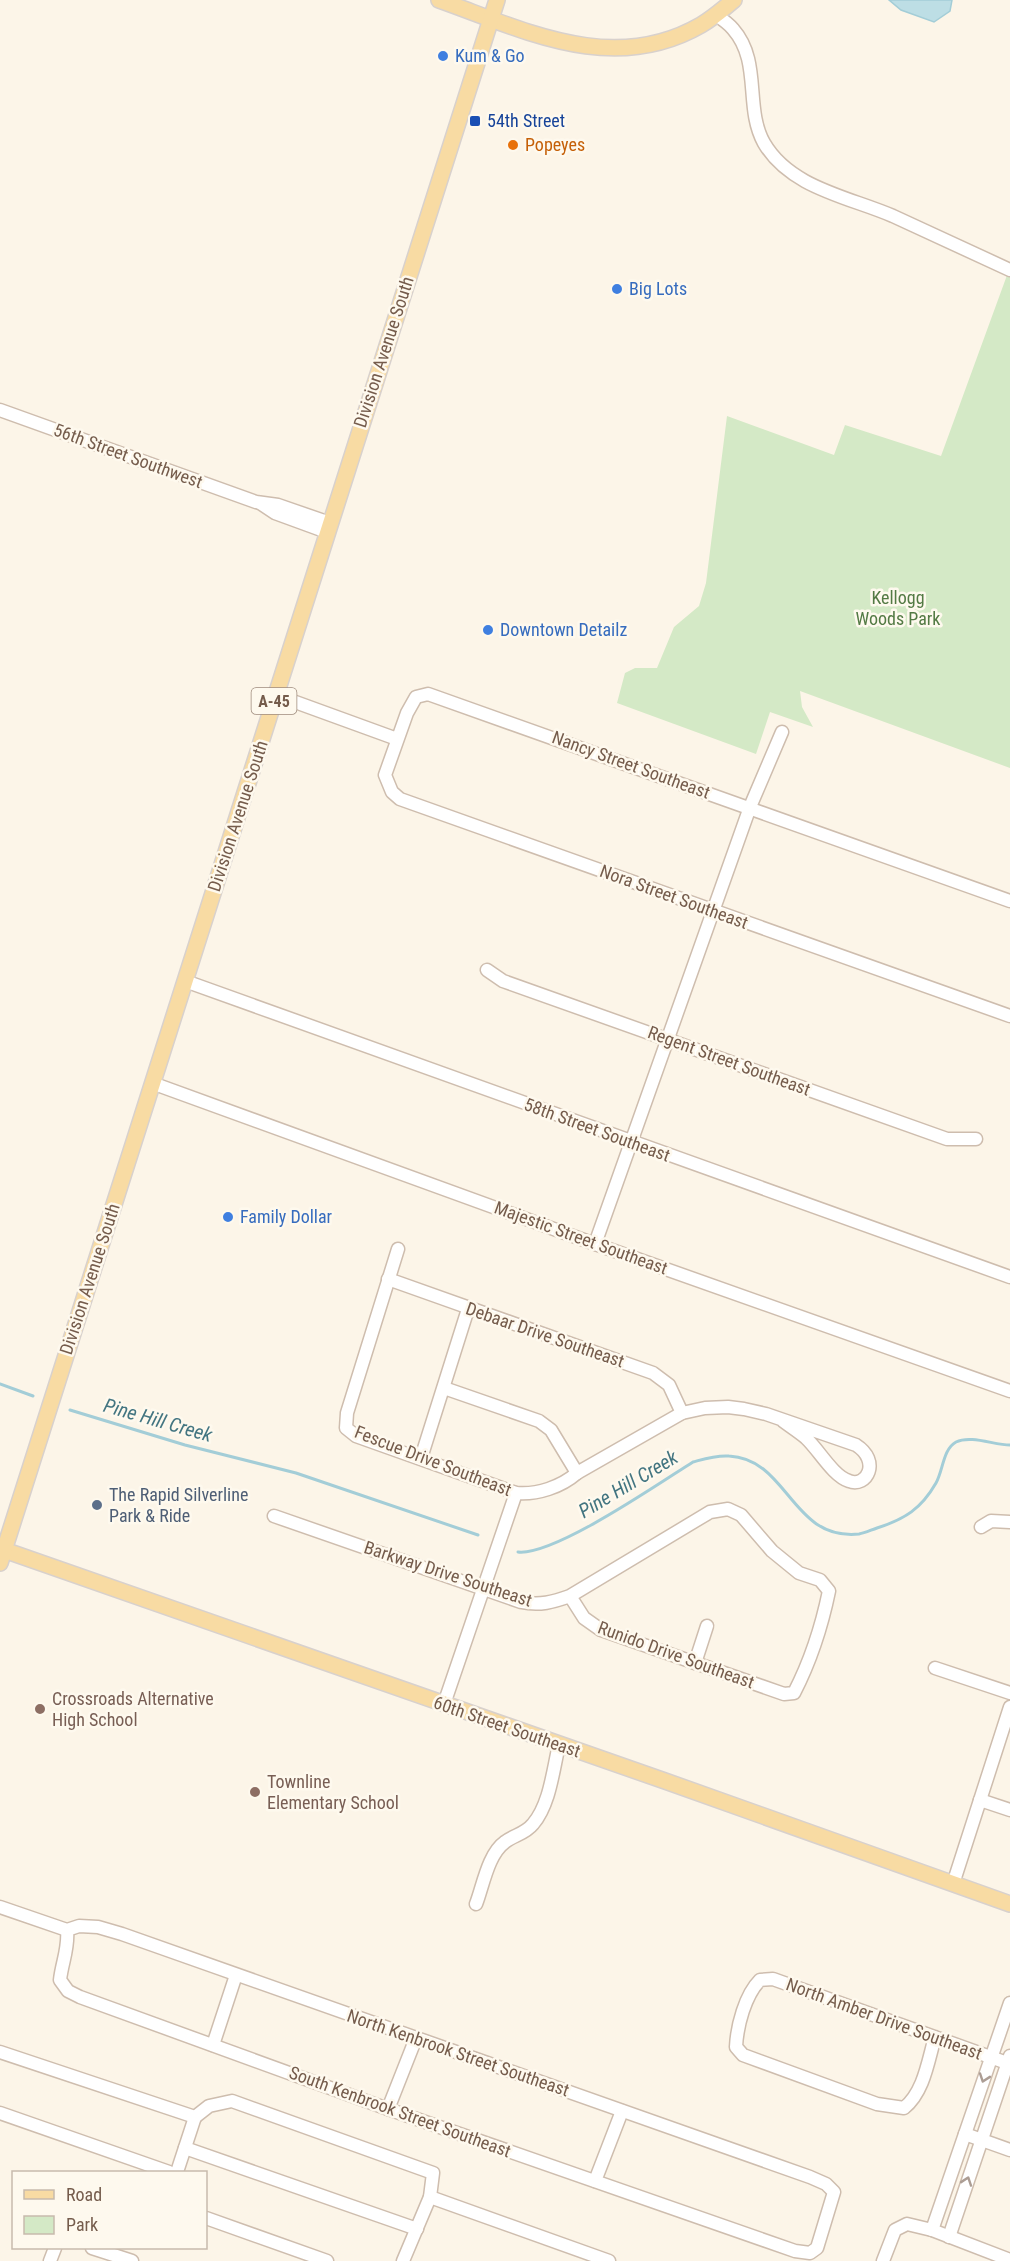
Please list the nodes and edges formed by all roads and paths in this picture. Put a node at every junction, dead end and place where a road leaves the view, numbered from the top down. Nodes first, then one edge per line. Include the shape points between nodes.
1 (439, 0) edge
2 (497, 0) edge
3 (734, 0) edge
4 (716, 15) junction
5 (490, 18) junction
6 (1010, 270) edge
7 (0, 410) edge
8 (328, 527) junction
9 (276, 695) junction
10 (782, 732) dead end
11 (397, 739) junction
12 (750, 807) junction
13 (1010, 901) edge
14 (714, 911) junction
15 (487, 970) dead end
16 (185, 981) junction
17 (1010, 1016) edge
18 (668, 1039) junction
19 (152, 1083) junction
20 (976, 1139) dead end
21 (631, 1142) junction
22 (595, 1244) junction
23 (398, 1249) dead end
24 (1010, 1277) edge
25 (388, 1279) junction
26 (468, 1309) junction
27 (444, 1388) junction
28 (1010, 1391) edge
29 (682, 1413) junction
30 (783, 1421) junction
31 (421, 1458) junction
32 (577, 1473) junction
33 (516, 1493) junction
34 (274, 1516) dead end
35 (1010, 1521) edge
36 (981, 1527) dead end
37 (2, 1554) edge
38 (484, 1589) junction
39 (570, 1596) junction
40 (707, 1626) dead end
41 (695, 1663) junction
42 (935, 1668) dead end
43 (794, 1693) joint
44 (1010, 1694) edge
45 (444, 1704) junction
46 (1010, 1707) edge
47 (559, 1745) junction
48 (980, 1800) junction
49 (1010, 1810) edge
50 (953, 1884) junction
51 (476, 1904) dead end
52 (1010, 1904) edge
53 (0, 1907) edge
54 (67, 1930) junction
55 (236, 1975) junction
56 (1010, 2003) edge
57 (935, 2037) junction
58 (416, 2038) junction
59 (213, 2045) junction
60 (0, 2052) edge
61 (992, 2057) junction
62 (1009, 2059) edge
63 (388, 2109) junction
64 (622, 2111) junction
65 (0, 2113) edge
66 (195, 2117) junction
67 (965, 2134) junction
68 (981, 2140) junction
69 (185, 2148) junction
70 (1010, 2150) edge
71 (166, 2171) edge
72 (177, 2171) edge
73 (595, 2181) junction
74 (430, 2197) junction
75 (207, 2218) edge
76 (417, 2229) junction
77 (932, 2230) junction
78 (949, 2237) junction
79 (98, 2249) edge
80 (795, 2251) joint
81 (1010, 2260) edge
82 (132, 2261) edge
83 (327, 2261) edge
84 (403, 2261) edge
85 (609, 2261) edge
86 (883, 2261) edge

1 - 5 main road
2 - 5 main road, Division Avenue South / A-45
3 - 4 main road
4 - 5 main road via 663,40 624,48 572,45
4 - 6 street via 732,28 749,57 758,126 773,156 812,184 891,215
5 - 8 main road, Division Avenue South / A-45
7 - 8 street, 56th Street Southwest via 256,502 278,504
8 - 9 main road, Division Avenue South / A-45
9 - 11 street
9 - 16 main road, Division Avenue South / A-45
10 - 12 street
11 - 12 street, Nancy Street Southeast via 416,697 428,694
11 - 14 street, Nora Street Southeast via 385,775 392,792 400,799
12 - 13 street, Nancy Street Southeast
12 - 14 street
14 - 17 street, Nora Street Southeast
14 - 18 street
15 - 18 street, Regent Street Southeast via 502,981
16 - 19 main road, Division Avenue South / A-45
16 - 21 street, 58th Street Southeast
18 - 20 street, Regent Street Southeast via 947,1139
18 - 21 street
19 - 22 street, Majestic Street Southeast
19 - 37 main road, Division Avenue South / A-45
21 - 22 street
21 - 24 street, 58th Street Southeast
22 - 28 street, Majestic Street Southeast
23 - 25 street
25 - 26 street, Debaar Drive Southeast
25 - 31 street, Fescue Drive Southeast via 347,1413 346,1428 356,1436
26 - 27 street
26 - 29 street, Debaar Drive Southeast via 653,1373 669,1385
27 - 31 street
27 - 32 street via 539,1421 551,1430
29 - 30 street, Fescue Drive Southeast via 728,1407
29 - 32 street, Fescue Drive Southeast
30 - 30 street, Fescue Drive Southeast via 856,1445 868,1457 868,1474 860,1481 847,1481
31 - 33 street, Fescue Drive Southeast
32 - 33 street, Fescue Drive Southeast via 552,1487
33 - 38 street
34 - 38 street, Barkway Drive Southeast
35 - 36 street via 990,1521
37 - 45 main road, 60th Street Southeast
38 - 39 street, Barkway Drive Southeast via 529,1604 546,1604
38 - 45 street
39 - 41 street, Runido Drive Southeast via 584,1618 601,1630
39 - 43 street, Barkway Drive Southeast via 710,1512 728,1509 741,1515 785,1562 799,1573 820,1580 829,1591
40 - 41 street
41 - 43 street, Runido Drive Southeast via 784,1694
42 - 44 street
45 - 47 main road, 60th Street Southeast
46 - 48 street
47 - 50 main road, 60th Street Southeast
47 - 51 street via 544,1806 533,1824 496,1852
48 - 49 street
48 - 50 street
50 - 52 main road, 60th Street Southeast
53 - 54 street, North Kenbrook Street Southeast
54 - 55 street, North Kenbrook Street Southeast via 79,1926 106,1930
54 - 59 street, South Kenbrook Street Southeast via 68,1946 60,1980 68,1991
55 - 58 street, North Kenbrook Street Southeast
55 - 59 street
56 - 61 street
57 - 57 street, North Amber Drive Southeast via 921,2084 913,2101 904,2108 877,2104 743,2055 736,2047 753,1987 760,1980 773,1979
57 - 61 street, North Amber Drive Southeast
58 - 63 street
58 - 64 street, North Kenbrook Street Southeast
59 - 63 street, South Kenbrook Street Southeast
60 - 66 street
61 - 62 street, North Amber Drive Southeast
61 -> 67 street
62 - 68 street
63 - 73 street, South Kenbrook Street Southeast
64 - 73 street
64 - 80 street, North Kenbrook Street Southeast via 832,2188 834,2198 816,2248 810,2253
65 - 71 street
66 - 69 street
66 - 74 street via 209,2106 232,2101 433,2173
67 - 68 street
67 - 77 street
68 - 70 street
78 -> 68 street
69 - 72 street
69 - 76 street
73 - 80 street, South Kenbrook Street Southeast
74 - 76 street
74 - 85 street
75 - 83 street
76 - 84 street
77 - 78 street
77 - 86 street via 907,2224 900,2227 892,2235
78 - 81 street
79 - 82 street

